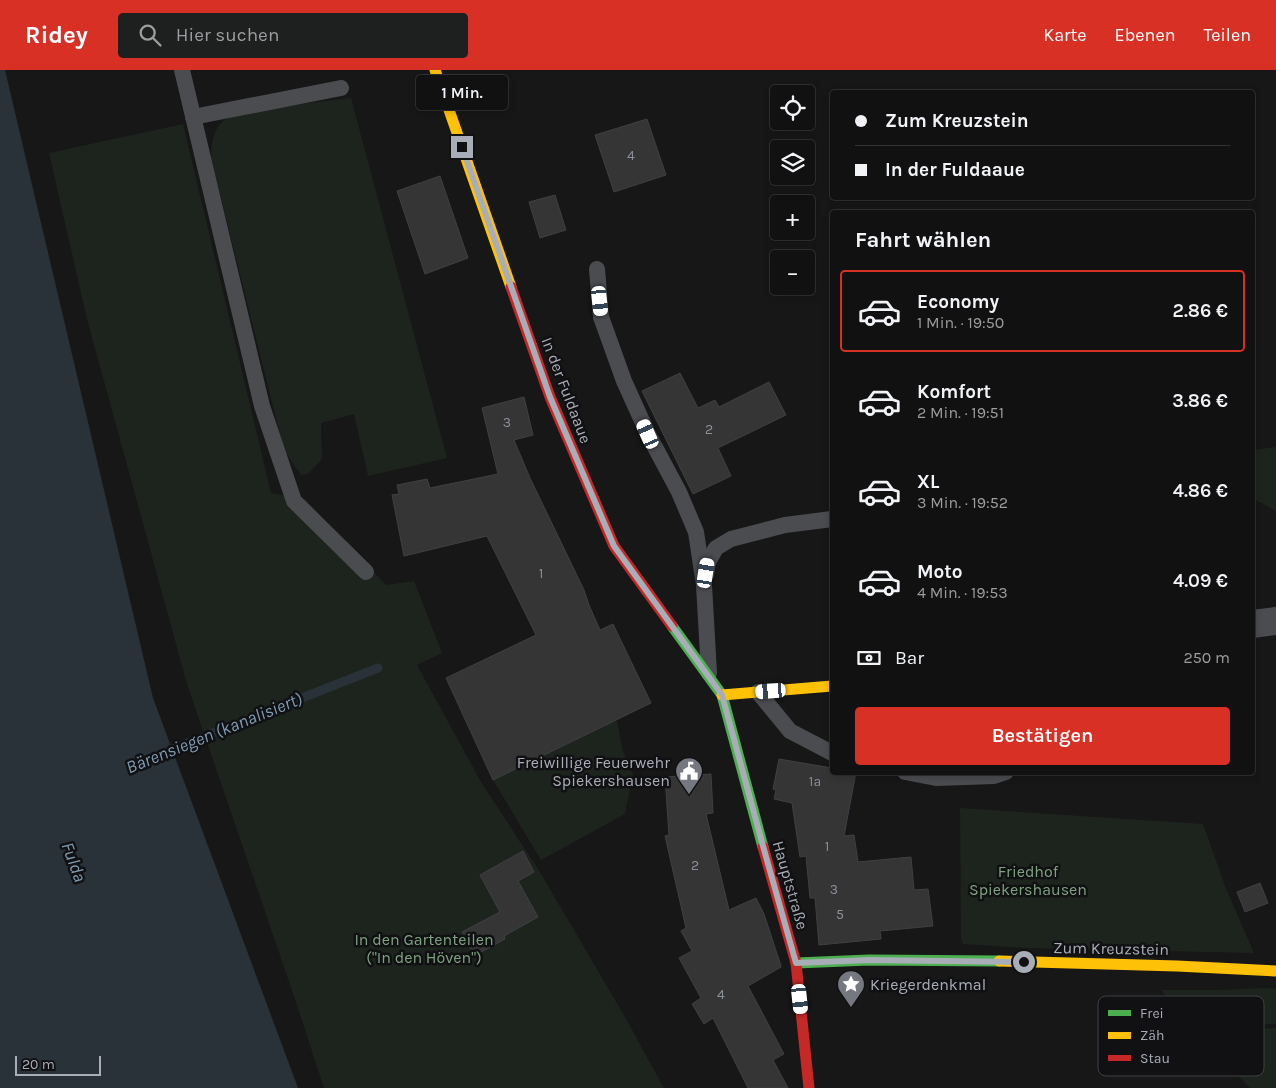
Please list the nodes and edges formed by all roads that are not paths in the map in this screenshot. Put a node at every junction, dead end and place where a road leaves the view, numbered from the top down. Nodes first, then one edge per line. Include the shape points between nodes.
1 (182, 70) edge
2 (435, 70) edge
3 (341, 88) dead end
4 (193, 117) junction
5 (597, 269) dead end
6 (829, 523) edge
7 (366, 572) dead end
8 (704, 585) junction
9 (1276, 621) edge
10 (1255, 624) edge
11 (709, 678) junction
12 (830, 686) edge
13 (758, 692) junction
14 (722, 695) junction
15 (830, 752) edge
16 (920, 775) edge
17 (997, 775) edge
18 (796, 963) junction
19 (1276, 971) edge
20 (809, 1088) edge

1 - 4 lane
2 - 11 street, In der Fuldaaue via 550,397 614,546
3 - 4 lane
4 - 7 lane via 262,406 294,501
5 - 8 lane via 605,326 624,381 696,532
6 - 8 lane via 785,525 731,538 716,548 708,562
8 - 11 lane
9 - 10 street
11 - 14 street, In der Fuldaaue
12 - 13 street
13 - 14 street
13 - 15 lane via 790,731
14 - 18 street, Hauptstraße
16 - 17 lane via 936,778
18 - 19 street, Zum Kreuzstein via 1014,961
18 - 20 street, Hauptstraße

